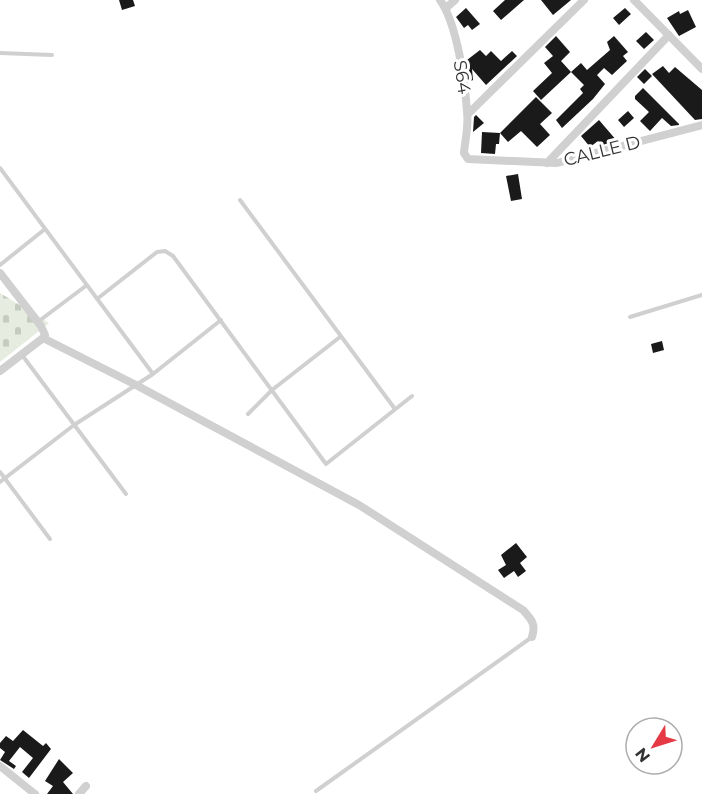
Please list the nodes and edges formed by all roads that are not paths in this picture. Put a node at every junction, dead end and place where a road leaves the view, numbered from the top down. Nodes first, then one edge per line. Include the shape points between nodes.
1 (440, 0) edge
2 (455, 0) edge
3 (584, 0) edge
4 (634, 0) edge
5 (446, 8) junction
6 (669, 35) junction
7 (0, 53) edge
8 (52, 55) dead end
9 (702, 69) edge
10 (468, 114) junction
11 (702, 125) edge
12 (466, 157) joint
13 (547, 163) junction
14 (0, 168) edge
15 (240, 200) dead end
16 (45, 229) junction
17 (0, 265) edge
18 (0, 273) edge
19 (87, 285) junction
20 (702, 295) edge
21 (97, 298) junction
22 (630, 317) dead end
23 (221, 320) junction
24 (38, 322) junction
25 (340, 337) junction
26 (43, 338) junction
27 (22, 354) junction
28 (0, 371) edge
29 (153, 374) junction
30 (136, 385) junction
31 (272, 390) junction
32 (412, 396) dead end
33 (395, 409) junction
34 (248, 414) dead end
35 (74, 425) junction
36 (0, 472) edge
37 (5, 478) junction
38 (0, 482) edge
39 (126, 494) dead end
40 (50, 539) dead end
41 (532, 637) joint
42 (0, 766) edge
43 (86, 786) dead end
44 (316, 791) dead end
45 (35, 794) edge
46 (79, 794) edge

1 - 5 street, S64
2 - 5 street
3 - 10 street
4 - 6 street
5 - 10 street, S64 via 456,39
6 - 9 street
6 - 13 street
7 - 8 lane
10 - 12 street, S64
11 - 13 street, CALLE D
12 - 13 street, CALLE D
14 - 16 lane
15 - 25 lane
16 - 17 lane
16 - 19 lane
18 - 24 street
19 - 21 lane
19 - 24 lane
20 - 22 lane
21 - 23 lane via 157,252 165,251 173,256
21 - 29 lane
23 - 29 lane
23 - 31 lane
24 - 26 street via 44,329
25 - 31 lane
25 - 33 lane
26 - 27 street
26 - 30 street
27 - 28 street
27 - 35 lane
29 - 30 lane
30 - 35 lane
30 - 41 street via 359,505 523,610 535,627
31 - 33 lane via 326,464
31 - 34 lane
32 - 33 lane
35 - 37 lane
35 - 39 lane
36 - 37 lane
37 - 38 lane
37 - 40 lane
41 - 44 lane
42 - 45 street
43 - 46 street

